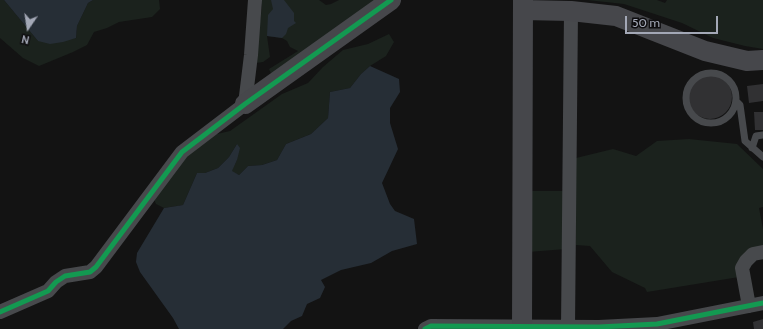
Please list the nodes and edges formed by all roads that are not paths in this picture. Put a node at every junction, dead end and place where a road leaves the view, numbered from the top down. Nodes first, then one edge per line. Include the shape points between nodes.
1 (255, 0) edge
2 (391, 0) edge
3 (523, 5) edge
4 (571, 11) junction
5 (763, 60) edge
6 (736, 101) junction
7 (245, 104) junction
8 (763, 135) edge
9 (752, 148) junction
10 (763, 157) edge
11 (763, 252) edge
12 (763, 303) edge
13 (749, 306) junction
14 (0, 312) edge
15 (522, 327) edge
16 (568, 327) junction
17 (599, 328) edge
18 (425, 329) edge

1 - 7 street
2 - 7 street
3 - 4 street
3 - 15 street
4 - 5 street via 616,16 705,51 747,61
4 - 16 street
6 - 6 lane via 736,94 729,80 716,73 701,74 686,90 685,98 689,111 706,123 719,122 726,118
6 - 9 lane via 740,105 745,142
7 - 14 street via 182,152 96,267 90,272 65,276 48,291
8 - 9 lane via 756,136
9 - 10 lane
11 - 13 street via 753,254 742,268
12 - 13 street
13 - 17 street via 656,324
15 - 16 street
15 - 18 street via 431,326
16 - 17 street

